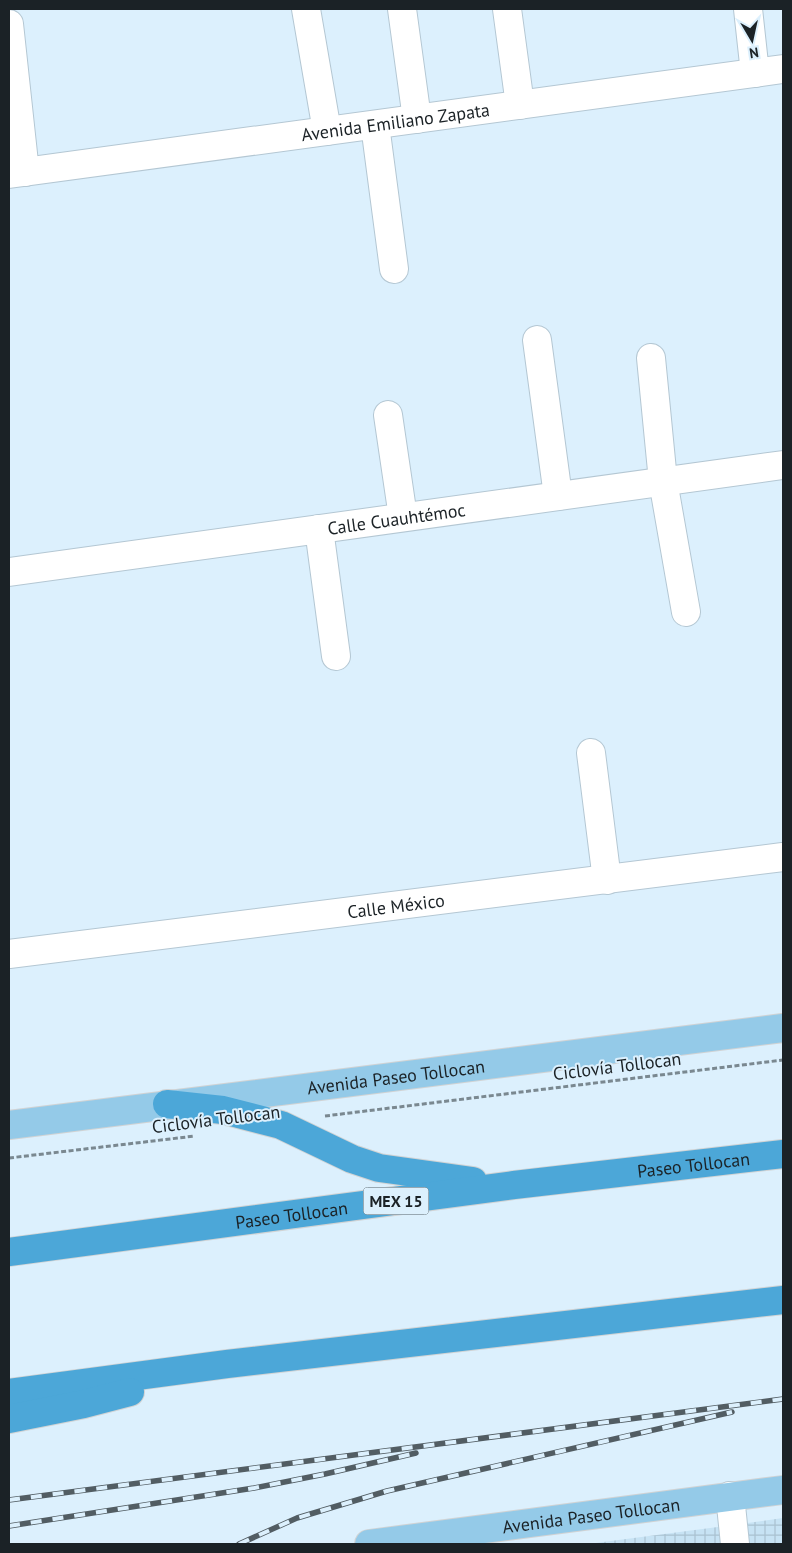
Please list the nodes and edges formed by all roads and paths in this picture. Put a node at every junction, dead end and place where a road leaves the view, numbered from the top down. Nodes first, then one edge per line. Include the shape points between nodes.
1 (306, 9) edge
2 (402, 9) edge
3 (507, 9) edge
4 (748, 9) edge
5 (9, 24) edge
6 (783, 69) edge
7 (754, 73) junction
8 (520, 105) junction
9 (418, 119) junction
10 (374, 125) junction
11 (327, 131) junction
12 (17, 173) edge
13 (394, 269) dead end
14 (536, 340) dead end
15 (651, 358) dead end
16 (388, 415) dead end
17 (783, 464) edge
18 (663, 481) junction
19 (558, 496) junction
20 (403, 517) junction
21 (319, 529) junction
22 (9, 572) edge
23 (686, 612) dead end
24 (336, 656) dead end
25 (592, 753) dead end
26 (783, 857) edge
27 (607, 880) junction
28 (9, 954) edge
29 (783, 1028) edge
30 (783, 1060) edge
31 (168, 1104) junction
32 (322, 1117) dead end
33 (9, 1125) edge
34 (203, 1135) dead end
35 (783, 1154) edge
36 (9, 1158) edge
37 (514, 1186) junction
38 (9, 1252) edge
39 (783, 1300) edge
40 (227, 1364) junction
41 (9, 1393) edge
42 (9, 1419) edge
43 (783, 1490) edge
44 (730, 1496) junction
45 (369, 1544) edge
46 (735, 1544) edge

1 - 11 street
2 - 9 street
3 - 8 street
4 - 7 street
5 - 12 street
6 - 7 street, Avenida Emiliano Zapata
7 - 8 street, Avenida Emiliano Zapata
8 - 9 street, Avenida Emiliano Zapata
9 - 10 street, Avenida Emiliano Zapata
10 - 11 street, Avenida Emiliano Zapata
10 - 13 street
11 - 12 street, Avenida Emiliano Zapata
14 - 19 street
15 - 18 street
16 - 20 street
17 - 18 street, Calle Cuauhtémoc
18 - 19 street, Calle Cuauhtémoc
18 - 23 street
19 - 20 street, Calle Cuauhtémoc
20 - 21 street, Calle Cuauhtémoc
21 - 22 street, Calle Cuauhtémoc
21 - 24 street
25 - 27 street
26 - 27 street, Calle México
27 - 28 street, Calle México
29 - 31 main road, Avenida Paseo Tollocan
30 - 32 path, Ciclovía Tollocan
31 - 33 main road, Avenida Paseo Tollocan
31 - 37 highway via 223,1110 281,1125 352,1160 379,1168
34 - 36 path, Ciclovía Tollocan
35 - 37 highway, Paseo Tollocan / MEX 15
37 - 38 highway, Paseo Tollocan / MEX 15
39 - 40 highway
40 - 41 highway
40 - 42 highway via 84,1404
43 - 44 main road, Avenida Paseo Tollocan
44 - 45 main road, Avenida Paseo Tollocan
44 - 46 street

